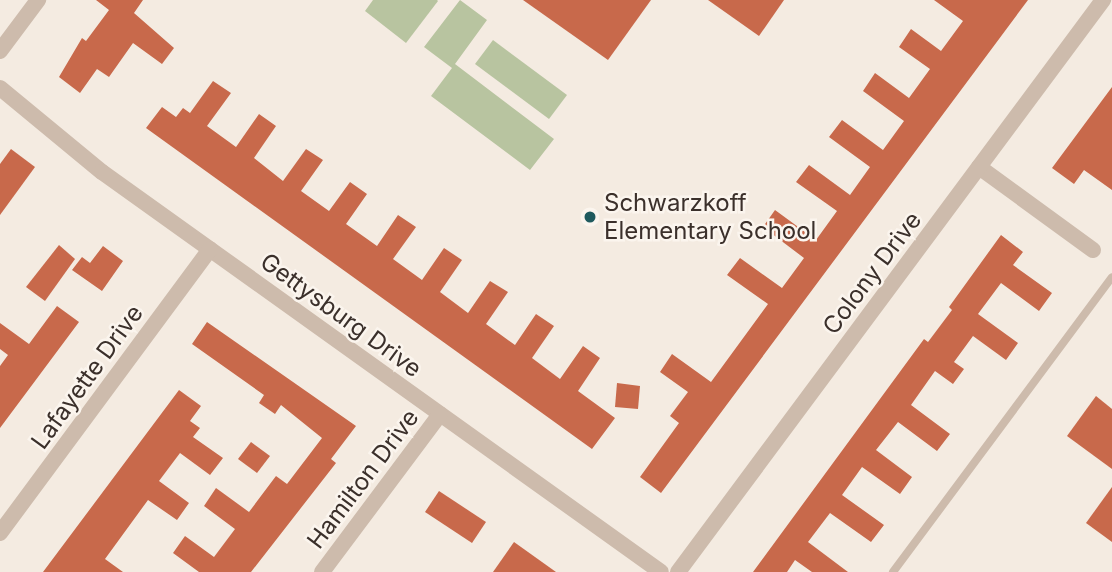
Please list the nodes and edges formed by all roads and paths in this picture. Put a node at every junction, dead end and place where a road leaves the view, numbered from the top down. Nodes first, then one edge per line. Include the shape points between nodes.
1 (38, 0) edge
2 (1103, 0) edge
3 (0, 51) edge
4 (0, 88) edge
5 (979, 167) junction
6 (210, 248) junction
7 (1093, 250) dead end
8 (1112, 276) edge
9 (440, 414) junction
10 (0, 533) edge
11 (323, 572) edge
12 (661, 572) edge
13 (678, 572) edge
14 (893, 572) edge

1 - 3 street
2 - 5 street, Colony Drive
4 - 6 street, Gettysburg Drive via 102,172
5 - 7 street
5 - 13 street, Colony Drive
6 - 9 street, Gettysburg Drive
6 - 10 street, Lafayette Drive
8 - 14 lane
9 - 11 street, Hamilton Drive
9 - 12 street, Gettysburg Drive

